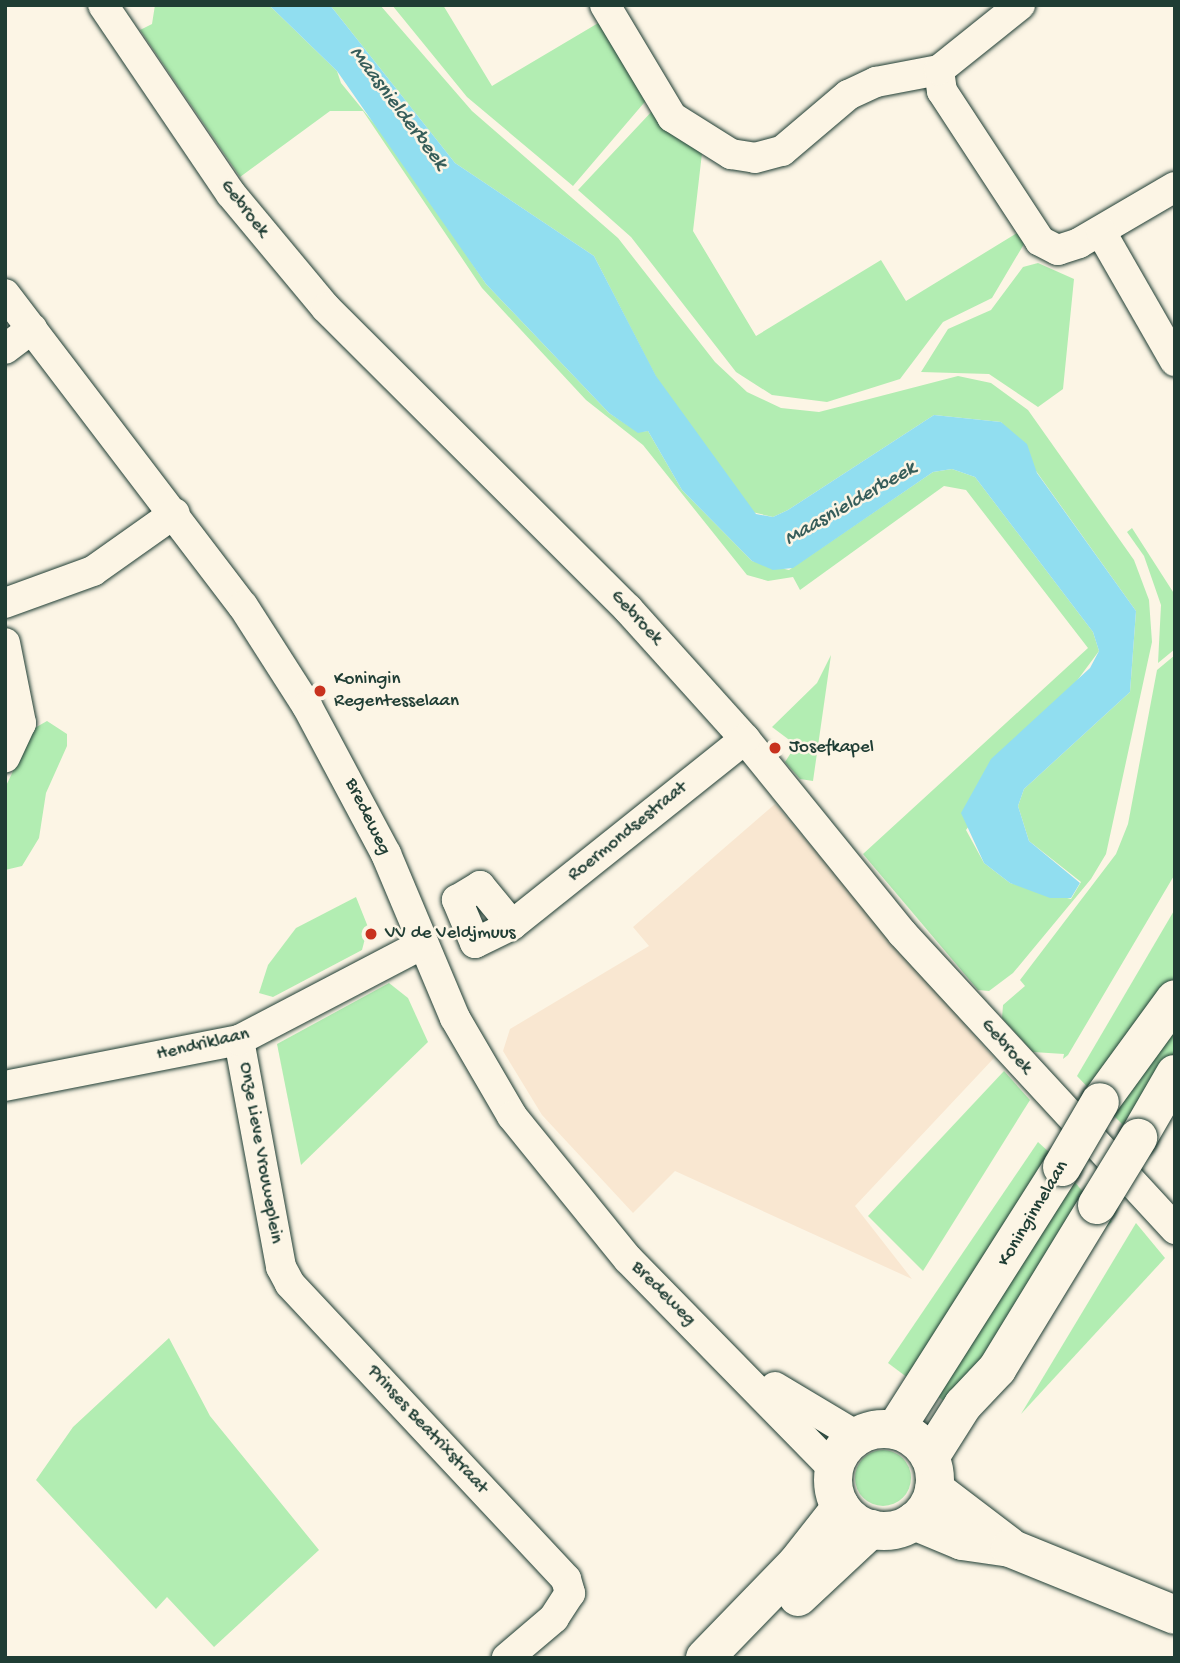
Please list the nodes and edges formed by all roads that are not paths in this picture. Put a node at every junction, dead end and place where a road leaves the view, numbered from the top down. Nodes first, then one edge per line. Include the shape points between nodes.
1 (103, 5) edge
2 (604, 5) edge
3 (1020, 5) edge
4 (940, 70) junction
5 (1175, 187) edge
6 (1101, 233) junction
7 (5, 295) edge
8 (32, 329) junction
9 (5, 349) edge
10 (1175, 361) edge
11 (175, 513) junction
12 (5, 603) edge
13 (5, 643) edge
14 (745, 739) junction
15 (5, 757) edge
16 (512, 925) dead end
17 (423, 944) junction
18 (1175, 999) edge
19 (239, 1040) junction
20 (1175, 1074) edge
21 (5, 1086) edge
22 (1175, 1229) edge
23 (281, 1267) joint
24 (712, 1343) junction
25 (895, 1430) junction
26 (857, 1436) junction
27 (834, 1469) junction
28 (932, 1473) junction
29 (841, 1507) junction
30 (914, 1521) junction
31 (871, 1529) junction
32 (1010, 1548) junction
33 (1175, 1615) edge
34 (508, 1658) edge
35 (705, 1658) edge
36 (738, 1658) edge

1 - 14 street, Gebroek via 231,194 326,308 537,514
2 - 4 street via 673,117 731,154 755,158 782,151 848,95 876,82
3 - 4 street
4 - 6 street via 942,91 1040,242 1058,250
5 - 6 street
6 - 10 street
7 - 8 street, Bredeweg
8 - 9 street
8 - 11 street, Bredeweg
11 - 12 street via 93,571
11 - 17 street, Bredeweg via 313,716 366,812
13 - 15 street via 21,723
14 - 16 street, Roermondsestraat
14 - 22 street, Gebroek via 902,933
17 - 19 street, Hendriklaan
17 - 24 street, Bredeweg via 479,1062 537,1152 628,1259
18 - 25 main road, Koninginnelaan, bridge via 1100,1102
19 - 21 street, Hendriklaan
19 - 23 street, Onze Lieve Vrouweplein
20 - 28 main road, bridge via 997,1369 963,1405
23 - 34 street, Prinses Beatrixstraat via 566,1579 570,1593 554,1618
24 - 26 street, Bredeweg
24 - 27 street, Bredeweg
25 - 26 main road
25 - 28 main road
26 - 27 main road
27 - 29 main road
28 - 30 main road
28 - 32 main road
29 - 31 main road
29 - 35 main road via 797,1563
30 - 31 main road
30 - 32 main road via 962,1541
31 - 36 main road
32 - 33 main road

